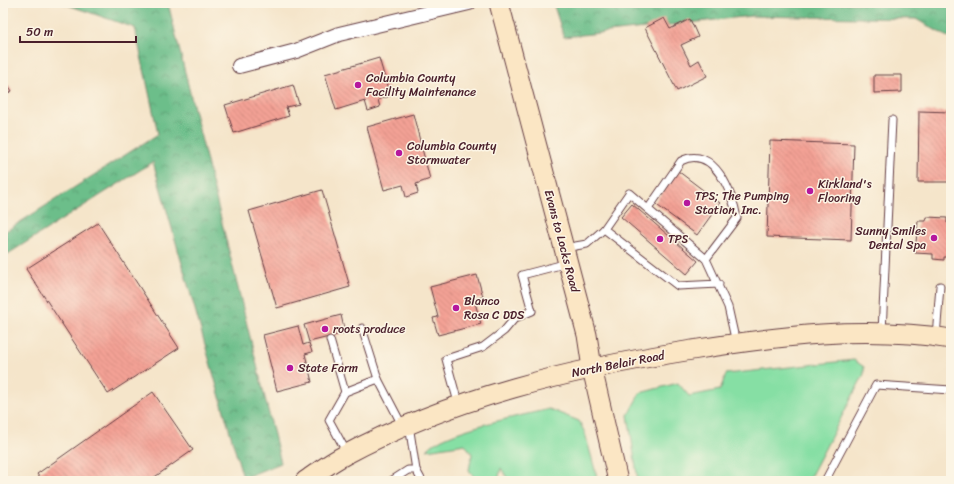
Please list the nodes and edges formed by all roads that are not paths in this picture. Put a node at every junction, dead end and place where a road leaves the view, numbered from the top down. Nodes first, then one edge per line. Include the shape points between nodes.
1 (469, 3) edge
2 (499, 3) edge
3 (239, 66) dead end
4 (892, 120) dead end
5 (648, 209) junction
6 (604, 230) junction
7 (566, 256) junction
8 (706, 259) junction
9 (719, 284) junction
10 (940, 286) dead end
11 (362, 328) dead end
12 (882, 332) junction
13 (943, 338) edge
14 (330, 340) dead end
15 (736, 343) junction
16 (592, 368) junction
17 (378, 379) junction
18 (951, 390) edge
19 (345, 392) junction
20 (459, 406) junction
21 (406, 426) junction
22 (347, 453) junction
23 (416, 470) junction
24 (305, 481) edge
25 (391, 481) edge
26 (422, 481) edge
27 (618, 481) edge
28 (825, 481) edge

1 - 3 street via 339,34 296,51
2 - 7 street, Evans to Locks Road
4 - 12 lane
5 - 6 lane via 629,194
5 - 8 lane
5 - 8 lane via 681,161 689,157 700,158 710,164 721,176 730,193 737,218
6 - 7 lane
6 - 9 lane via 678,286
7 - 16 street, Evans to Locks Road via 587,335
7 - 20 lane via 522,275 532,311 515,318 504,331 483,347 446,359
8 - 9 lane
9 - 15 lane via 728,307
10 - 13 lane
11 - 17 lane
12 - 13 street, North Belair Road via 914,333
12 - 15 street, North Belair Road via 767,338
14 - 19 lane
15 - 16 street, North Belair Road
16 - 20 street, North Belair Road via 509,389
16 - 27 street, Evans to Locks Road
17 - 19 lane
17 - 21 lane
18 - 28 lane via 876,385
19 - 22 lane via 329,420
20 - 21 street, North Belair Road
21 - 22 street, North Belair Road
21 - 23 lane
22 - 24 street, North Belair Road
23 - 25 lane via 408,470
23 - 26 lane

